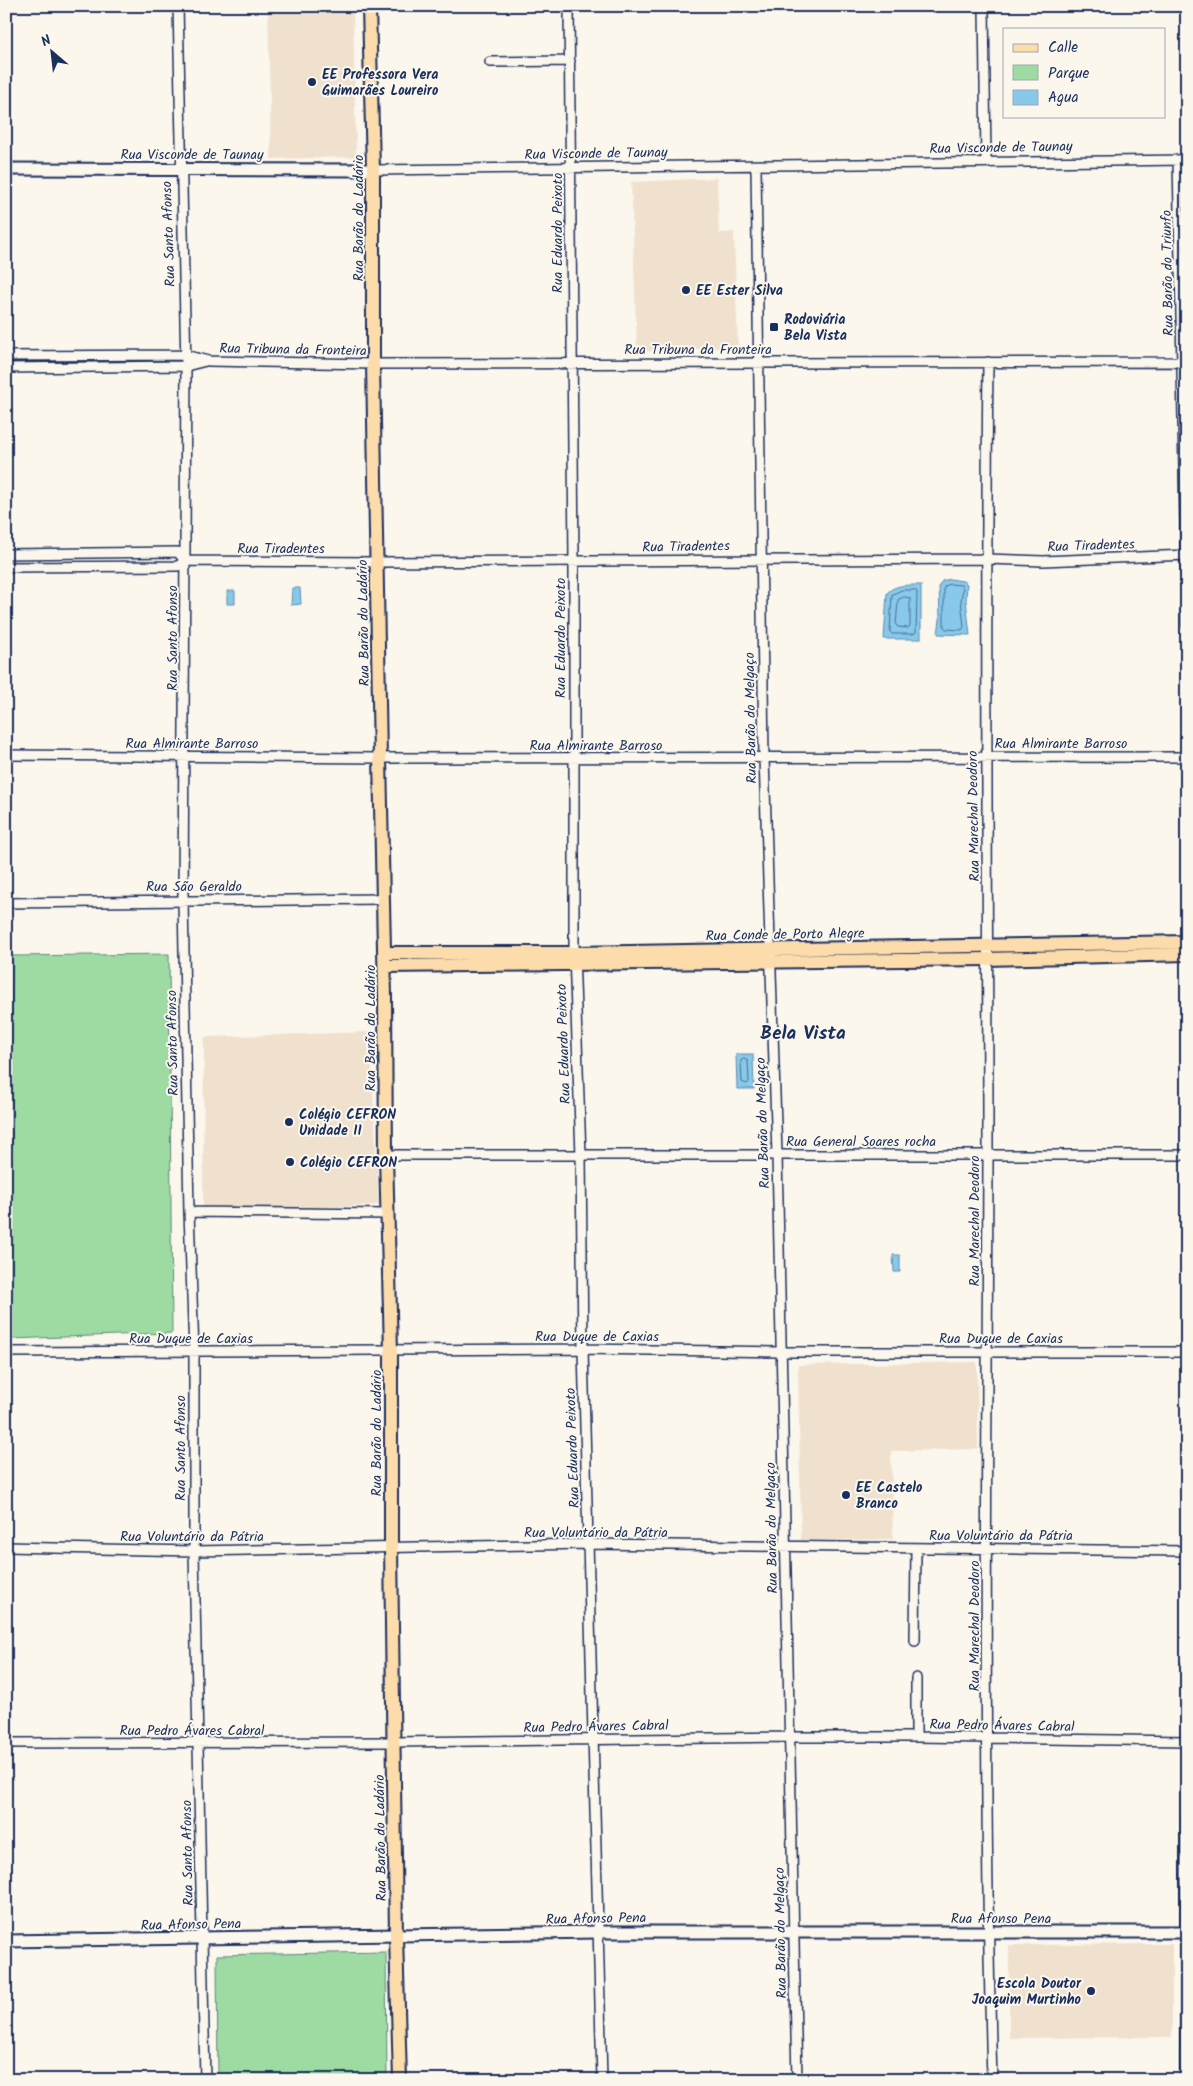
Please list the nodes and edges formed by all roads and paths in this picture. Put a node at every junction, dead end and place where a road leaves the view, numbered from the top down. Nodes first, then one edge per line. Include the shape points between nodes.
1 (178, 6) edge
2 (369, 6) edge
3 (569, 6) edge
4 (984, 6) edge
5 (570, 60) junction
6 (490, 62) dead end
7 (1182, 160) edge
8 (986, 161) junction
9 (756, 166) junction
10 (570, 168) junction
11 (6, 169) edge
12 (180, 169) junction
13 (373, 170) junction
14 (6, 356) edge
15 (186, 356) junction
16 (209, 361) junction
17 (758, 362) junction
18 (988, 362) junction
19 (1184, 362) edge
20 (571, 363) junction
21 (374, 364) junction
22 (186, 366) junction
23 (6, 368) edge
24 (6, 554) edge
25 (1186, 555) edge
26 (762, 559) junction
27 (986, 559) junction
28 (185, 561) junction
29 (574, 561) junction
30 (377, 562) junction
31 (6, 567) edge
32 (1187, 626) edge
33 (6, 755) edge
34 (185, 757) junction
35 (986, 757) junction
36 (1187, 757) edge
37 (380, 758) junction
38 (764, 758) junction
39 (574, 759) junction
40 (382, 899) junction
41 (183, 900) junction
42 (6, 902) edge
43 (1187, 942) edge
44 (988, 952) junction
45 (384, 953) junction
46 (1187, 954) edge
47 (770, 955) junction
48 (574, 958) junction
49 (385, 966) junction
50 (386, 1155) junction
51 (777, 1155) junction
52 (988, 1155) junction
53 (1187, 1155) edge
54 (581, 1156) junction
55 (189, 1212) junction
56 (387, 1214) junction
57 (582, 1349) junction
58 (391, 1351) junction
59 (6, 1352) edge
60 (194, 1352) junction
61 (780, 1352) junction
62 (987, 1352) junction
63 (1187, 1352) edge
64 (588, 1544) junction
65 (6, 1547) edge
66 (391, 1547) junction
67 (785, 1547) junction
68 (988, 1548) junction
69 (916, 1549) junction
70 (194, 1551) junction
71 (1187, 1551) edge
72 (915, 1641) dead end
73 (1187, 1665) edge
74 (916, 1678) dead end
75 (790, 1737) junction
76 (916, 1737) junction
77 (986, 1739) junction
78 (594, 1740) junction
79 (1187, 1741) edge
80 (394, 1742) junction
81 (6, 1743) edge
82 (198, 1744) junction
83 (597, 1932) junction
84 (794, 1932) junction
85 (1186, 1932) edge
86 (988, 1934) junction
87 (396, 1936) junction
88 (202, 1939) junction
89 (6, 1941) edge
90 (1187, 2036) edge
91 (206, 2080) edge
92 (400, 2080) edge
93 (602, 2080) edge
94 (797, 2080) edge
95 (992, 2080) edge
96 (1185, 2080) edge

1 - 12 street, Rua Santo Afonso
2 - 13 main road, Rua Barão do Ladário
3 - 5 street, Rua Eduardo Peixoto
4 - 8 street
5 - 6 street
5 - 10 street, Rua Eduardo Peixoto
7 - 8 street, Rua Visconde de Taunay
7 - 19 street, Rua Barão do Triunfo
8 - 9 street, Rua Visconde de Taunay
9 - 10 street, Rua Visconde de Taunay
9 - 17 street, Rua Barão do Melgaço
10 - 13 street, Rua Visconde de Taunay
10 - 20 street, Rua Eduardo Peixoto
11 - 12 street, Rua Visconde de Taunay
12 - 13 street, Rua Visconde de Taunay
12 - 15 street, Rua Santo Afonso
13 - 21 main road, Rua Barão do Ladário
14 - 15 street, Rua Tribuna da Fronteira
15 - 16 street, Rua Tribuna da Fronteira
15 - 22 street, Rua Santo Afonso
16 - 21 street, Rua Tribuna da Fronteira
16 - 22 street, Rua Tribuna da Fronteira
17 - 18 street, Rua Tribuna da Fronteira
17 - 20 street, Rua Tribuna da Fronteira
17 - 26 street, Rua Barão do Melgaço
18 - 19 street, Rua Tribuna da Fronteira
18 - 27 street, Rua Marechal Deodoro
19 - 25 street, Rua Barão do Triunfo
20 - 21 street, Rua Tribuna da Fronteira
20 - 29 street, Rua Eduardo Peixoto
21 - 30 main road, Rua Barão do Ladário
22 - 23 street, Rua Tribuna da Fronteira
22 - 28 street, Rua Santo Afonso
24 - 28 street, Rua Tiradentes via 178,552
25 - 27 street, Rua Tiradentes
25 - 32 street, Rua Barão do Triunfo
26 - 27 street, Rua Tiradentes
26 - 29 street, Rua Tiradentes
26 - 38 street, Rua Barão do Melgaço
27 - 35 street, Rua Marechal Deodoro
28 - 30 street, Rua Tiradentes
28 - 31 street, Rua Tiradentes via 178,566
28 - 34 street, Rua Santo Afonso
29 - 30 street, Rua Tiradentes
29 - 39 street, Rua Eduardo Peixoto
30 - 37 main road, Rua Barão do Ladário
33 - 34 street, Rua Almirante Barroso
34 - 37 street, Rua Almirante Barroso
34 - 41 street, Rua Santo Afonso
35 - 36 street, Rua Almirante Barroso
35 - 38 street, Rua Almirante Barroso
35 - 44 street, Rua Marechal Deodoro
37 - 39 street, Rua Almirante Barroso
37 - 40 main road, Rua Barão do Ladário
38 - 39 street, Rua Almirante Barroso
38 - 47 street, Rua Barão do Melgaço
39 - 48 street, Rua Eduardo Peixoto
40 - 41 street, Rua São Geraldo
40 - 45 main road, Rua Barão do Ladário
41 - 42 street, Rua São Geraldo
41 - 55 street, Rua Santo Afonso
43 - 44 main road, Rua Conde de Porto Alegre
44 - 46 main road, Rua Conde de Porto Alegre
44 - 47 main road, Rua Conde de Porto Alegre
44 - 52 street, Rua Marechal Deodoro
45 - 48 main road, Rua Conde de Porto Alegre
45 - 49 main road, Rua Barão do Ladário
47 - 48 main road, Rua Conde de Porto Alegre
47 - 51 street, Rua Barão do Melgaço
48 - 49 main road, Rua Conde de Porto Alegre
48 - 54 street, Rua Eduardo Peixoto
49 - 50 main road, Rua Barão do Ladário
50 - 54 street, Rua General Soares rocha
50 - 56 main road, Rua Barão do Ladário
51 - 52 street, Rua General Soares rocha
51 - 54 street, Rua General Soares rocha
51 - 61 street, Rua Barão do Melgaço
52 - 53 street, Rua General Soares rocha
52 - 62 street, Rua Marechal Deodoro
54 - 57 street, Rua Eduardo Peixoto
55 - 56 street
55 - 60 street, Rua Santo Afonso
56 - 58 main road, Rua Barão do Ladário
57 - 58 street, Rua Duque de Caxias
57 - 61 street, Rua Duque de Caxias
57 - 64 street, Rua Eduardo Peixoto
58 - 60 street, Rua Duque de Caxias
58 - 66 main road, Rua Barão do Ladário
59 - 60 street, Rua Duque de Caxias
60 - 70 street, Rua Santo Afonso
61 - 62 street, Rua Duque de Caxias
61 - 67 street, Rua Barão do Melgaço
62 - 63 street, Rua Duque de Caxias
62 - 68 street, Rua Marechal Deodoro
64 - 66 street, Rua Voluntário da Pátria
64 - 67 street, Rua Voluntário da Pátria
64 - 78 street, Rua Eduardo Peixoto
65 - 70 street, Rua Voluntário da Pátria
66 - 70 street, Rua Voluntário da Pátria
66 - 80 main road, Rua Barão do Ladário
67 - 69 street, Rua Voluntário da Pátria
67 - 75 street, Rua Barão do Melgaço
68 - 69 street, Rua Voluntário da Pátria
68 - 71 street, Rua Voluntário da Pátria
68 - 77 street, Rua Marechal Deodoro
69 - 72 street
70 - 82 street, Rua Santo Afonso
73 - 79 street
74 - 76 street
75 - 76 street, Rua Pedro Ávares Cabral
75 - 78 street, Rua Pedro Ávares Cabral
75 - 84 street, Rua Barão do Melgaço
76 - 77 street, Rua Pedro Ávares Cabral
77 - 79 street, Rua Pedro Ávares Cabral
77 - 86 street, Rua Marechal Deodoro
78 - 80 street, Rua Pedro Ávares Cabral
78 - 83 street, Rua Eduardo Peixoto
79 - 85 street
80 - 82 street, Rua Pedro Ávares Cabral
80 - 87 main road, Rua Barão do Ladário
81 - 82 street, Rua Pedro Ávares Cabral
82 - 88 street, Rua Santo Afonso
83 - 84 street, Rua Afonso Pena
83 - 87 street, Rua Afonso Pena
83 - 93 street, Rua Eduardo Peixoto
84 - 86 street, Rua Afonso Pena
84 - 94 street, Rua Barão do Melgaço
85 - 86 street, Rua Afonso Pena
85 - 90 street
86 - 95 street, Rua Marechal Deodoro
87 - 88 street, Rua Afonso Pena
87 - 92 main road, Rua Barão do Ladário
88 - 89 street, Rua Afonso Pena
88 - 91 street, Rua Santo Afonso
90 - 96 street

